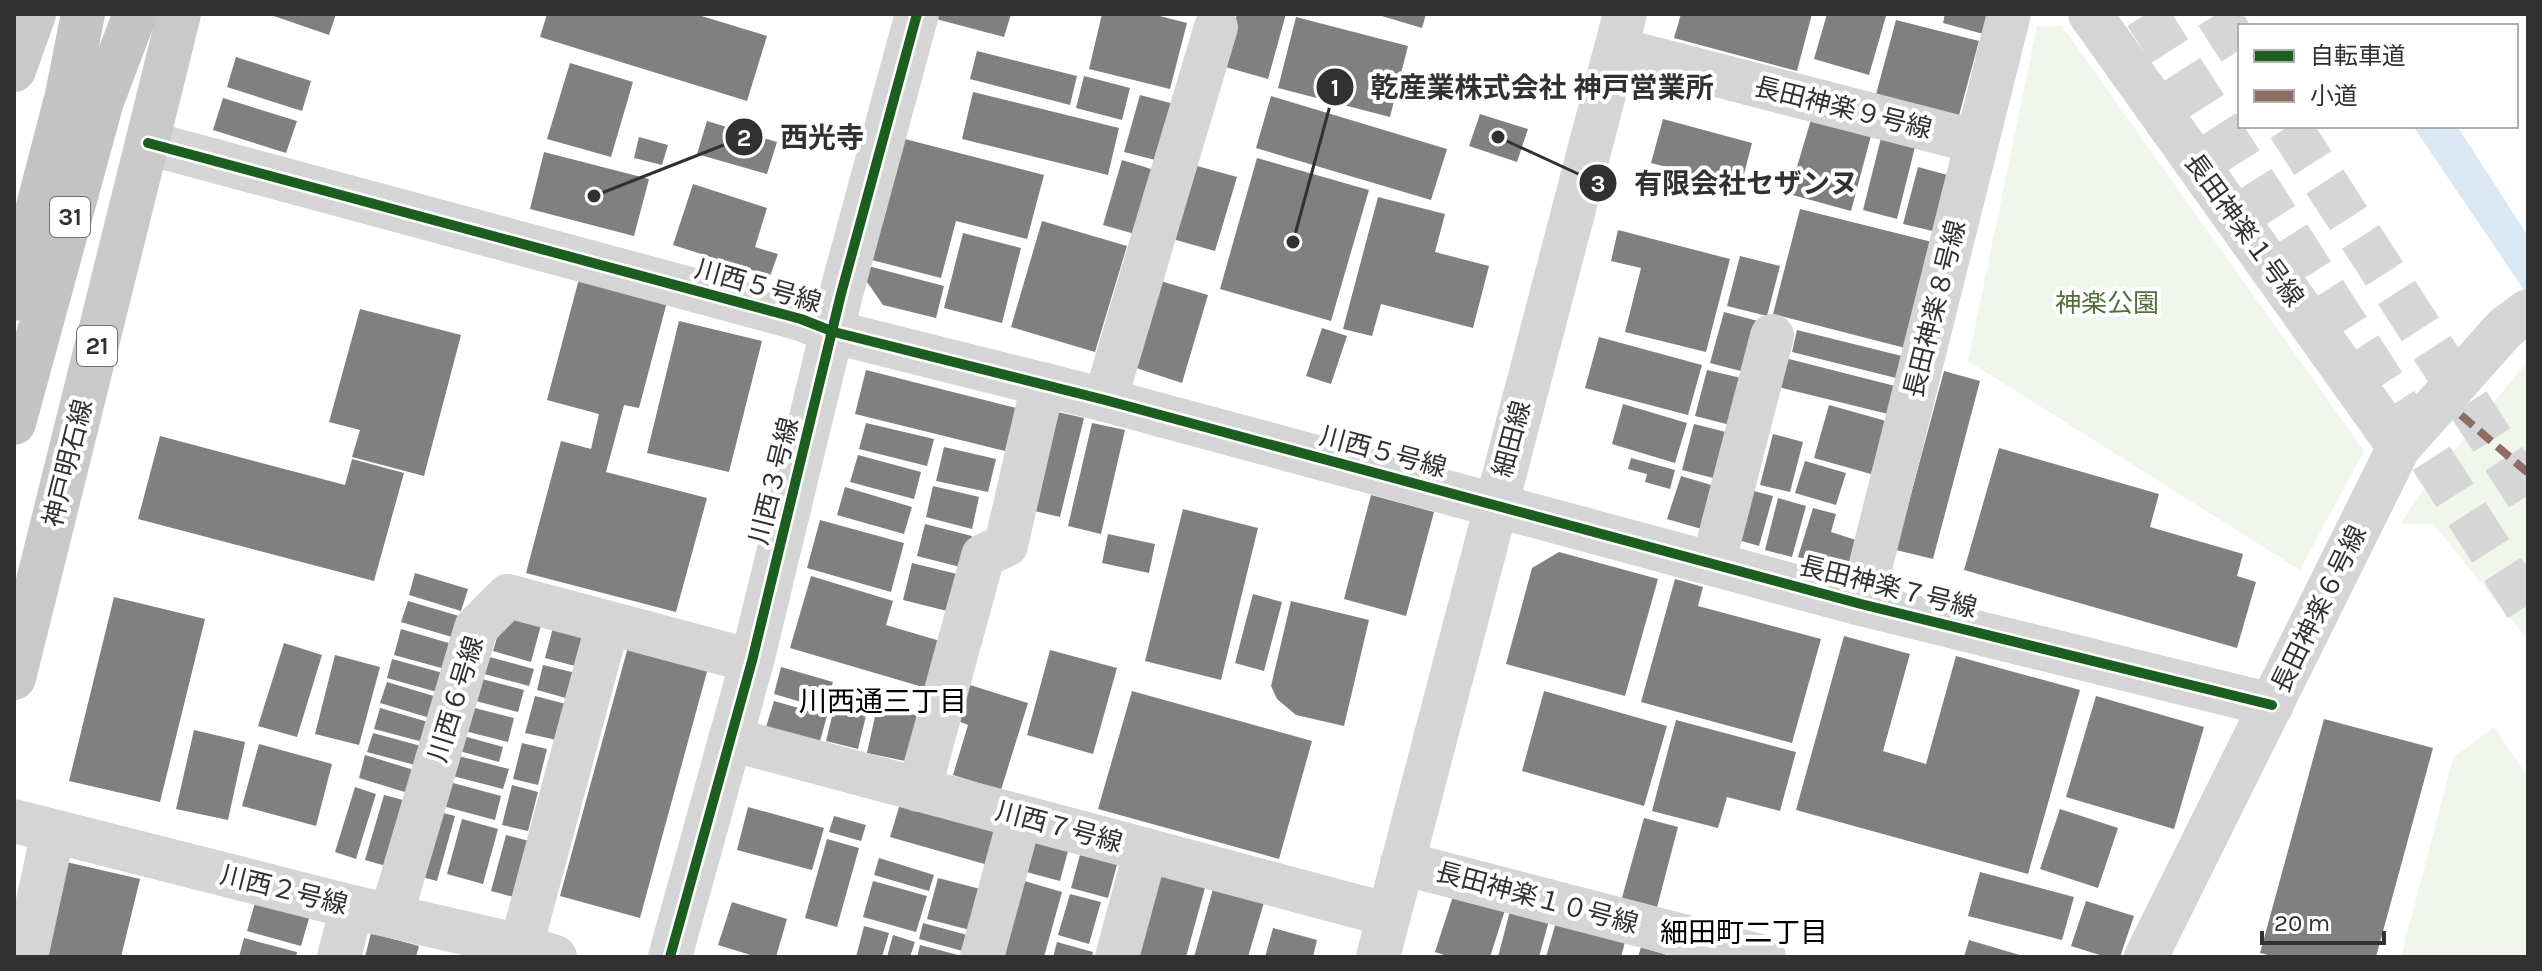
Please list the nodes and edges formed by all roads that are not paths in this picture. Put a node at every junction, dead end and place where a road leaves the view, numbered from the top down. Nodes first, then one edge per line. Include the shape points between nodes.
1 (34, 14) edge
2 (83, 14) edge
3 (135, 14) edge
4 (179, 14) edge
5 (917, 14) edge
6 (2009, 14) edge
7 (2090, 14) edge
8 (1216, 27) dead end
9 (1620, 31) edge
10 (14, 70) edge
11 (1977, 142) junction
12 (148, 143) junction
13 (14, 299) edge
14 (2516, 320) edge
15 (834, 332) junction
16 (1772, 336) dead end
17 (1043, 384) junction
18 (1105, 400) junction
19 (14, 423) edge
20 (2399, 447) junction
21 (1495, 505) junction
22 (1713, 564) junction
23 (1861, 604) junction
24 (608, 623) junction
25 (752, 661) junction
26 (14, 678) edge
27 (2272, 705) junction
28 (730, 739) junction
29 (919, 790) junction
30 (1020, 817) junction
31 (33, 826) edge
32 (1146, 850) junction
33 (1402, 863) junction
34 (371, 911) junction
35 (1389, 915) junction
36 (538, 951) edge
37 (26, 957) edge
38 (339, 957) edge
39 (670, 957) edge
40 (982, 957) edge
41 (1117, 957) edge
42 (1378, 957) edge
43 (1764, 957) edge
44 (2146, 957) edge

1 - 10 main road
2 - 13 highway, 31
3 - 19 highway, 31 via 102,101
4 - 12 main road, 神戸明石線 / 21
5 - 15 street, 川西３号線
6 - 11 street, 長田神楽８号線
7 - 20 street, 長田神楽１号線
8 - 18 street
9 - 11 street, 長田神楽９号線
9 - 21 street, 細田線
11 - 23 street, 長田神楽８号線
12 - 15 street, 川西５号線
12 - 26 main road, 神戸明石線 / 21
14 - 20 street, 長田神楽６号線
15 - 17 street, 川西５号線
15 - 25 street, 川西３号線
16 - 22 street
17 - 18 street, 川西５号線
17 - 29 street via 1006,545 983,556
18 - 21 street, 川西５号線
20 - 27 street, 長田神楽６号線
21 - 22 street, 長田神楽７号線
21 - 33 street, 細田線
22 - 23 street, 長田神楽７号線
23 - 27 street, 長田神楽７号線
24 - 25 street, 川西６号線
24 - 34 street, 川西６号線 via 508,596 476,628
24 - 36 street
25 - 28 street, 川西３号線
27 - 44 street, 長田神楽６号線
28 - 29 street, 川西７号線
28 - 39 street, 川西３号線
29 - 30 street, 川西７号線
30 - 32 street, 川西７号線
30 - 40 street
31 - 34 street, 川西２号線
31 - 37 street
32 - 35 street, 川西７号線
32 - 41 street
33 - 35 street, 細田線
33 - 43 street, 長田神楽１０号線
34 - 36 street, 川西２号線
34 - 38 street
35 - 42 street, 細田線

